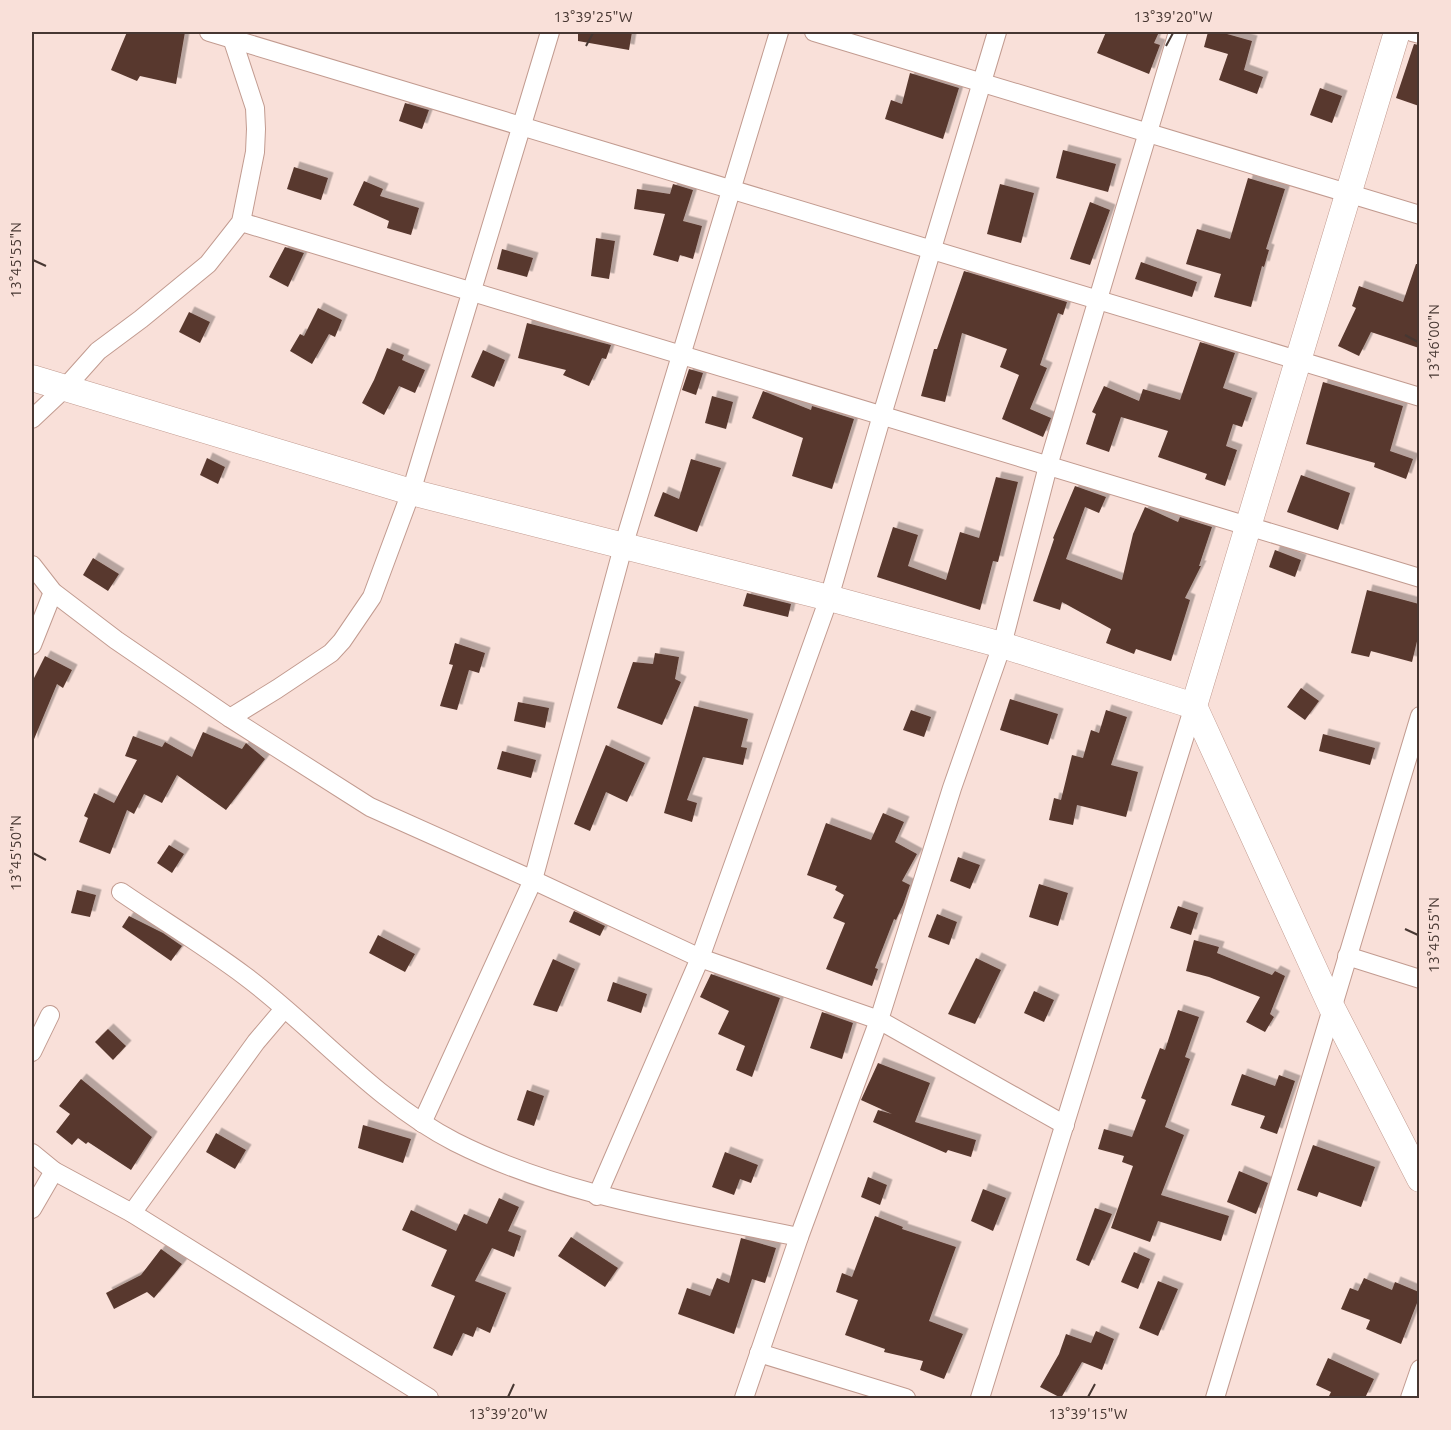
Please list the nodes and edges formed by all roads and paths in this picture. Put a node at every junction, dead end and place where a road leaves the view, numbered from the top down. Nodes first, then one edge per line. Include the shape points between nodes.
1 (209, 32) edge
2 (550, 32) edge
3 (779, 32) edge
4 (814, 32) edge
5 (997, 32) edge
6 (1178, 32) edge
7 (1397, 32) edge
8 (1412, 32) edge
9 (1419, 34) edge
10 (232, 35) edge
11 (982, 82) junction
12 (522, 125) junction
13 (1148, 133) junction
14 (732, 189) junction
15 (1348, 193) junction
16 (1419, 215) edge
17 (242, 222) junction
18 (932, 250) junction
19 (472, 291) junction
20 (1098, 300) junction
21 (682, 355) junction
22 (1298, 360) junction
23 (32, 378) edge
24 (65, 388) junction
25 (1419, 397) edge
26 (882, 416) junction
27 (32, 419) edge
28 (1048, 466) junction
29 (411, 492) junction
30 (1248, 526) junction
31 (623, 547) junction
32 (32, 565) edge
33 (1419, 578) edge
34 (53, 592) junction
35 (829, 598) junction
36 (32, 645) edge
37 (1002, 645) junction
38 (1194, 706) junction
39 (1419, 716) edge
40 (230, 718) junction
41 (533, 879) junction
42 (121, 892) dead end
43 (1347, 956) junction
44 (700, 958) junction
45 (1419, 979) edge
46 (1332, 1008) junction
47 (284, 1009) junction
48 (50, 1015) dead end
49 (879, 1020) junction
50 (32, 1052) edge
51 (422, 1123) junction
52 (1065, 1125) junction
53 (32, 1153) edge
54 (54, 1171) junction
55 (1419, 1179) edge
56 (597, 1196) junction
57 (32, 1209) edge
58 (132, 1213) junction
59 (799, 1237) junction
60 (759, 1353) junction
61 (1419, 1369) edge
62 (429, 1398) edge
63 (744, 1398) edge
64 (906, 1398) edge
65 (980, 1398) edge
66 (1215, 1398) edge
67 (1410, 1398) edge

1 - 10 street
2 - 12 street
3 - 14 street
4 - 11 street
5 - 11 street
6 - 13 street
7 - 15 main road
8 - 9 street
10 - 12 street
10 - 17 street via 255,108 255,152
11 - 13 street
11 - 18 street
12 - 14 street
12 - 19 street
13 - 15 street
13 - 20 street
14 - 18 street
14 - 21 street
15 - 16 street
15 - 22 main road
17 - 19 street
17 - 24 street via 208,264 98,351
18 - 20 street
18 - 26 street
19 - 21 street
19 - 29 street
20 - 22 street
20 - 28 street
21 - 26 street
21 - 31 street
22 - 25 street
22 - 30 main road
23 - 24 main road
24 - 27 street
24 - 29 main road
26 - 28 street
26 - 35 street
28 - 30 street
28 - 37 street
29 - 31 main road
29 - 40 street via 372,597 342,641 311,668
30 - 33 street
30 - 38 main road
31 - 35 main road
31 - 41 street
32 - 34 street
34 - 36 street
34 - 40 street
35 - 37 main road
35 - 44 street
37 - 38 main road
37 - 49 street
38 - 46 main road
38 - 52 street
39 - 43 street
40 - 41 street via 370,807
41 - 44 street
41 - 51 street
42 - 47 street via 246,976
43 - 45 street
43 - 46 street
44 - 49 street
44 - 56 street
46 - 55 main road
46 - 66 street
47 - 51 street
47 - 58 street
48 - 50 street
49 - 52 street
49 - 59 street
51 - 56 street via 488,1157
52 - 65 street
53 - 54 street
54 - 57 street
54 - 58 street
56 - 59 street
58 - 62 street
59 - 60 street
60 - 63 street
60 - 64 street
61 - 67 street

